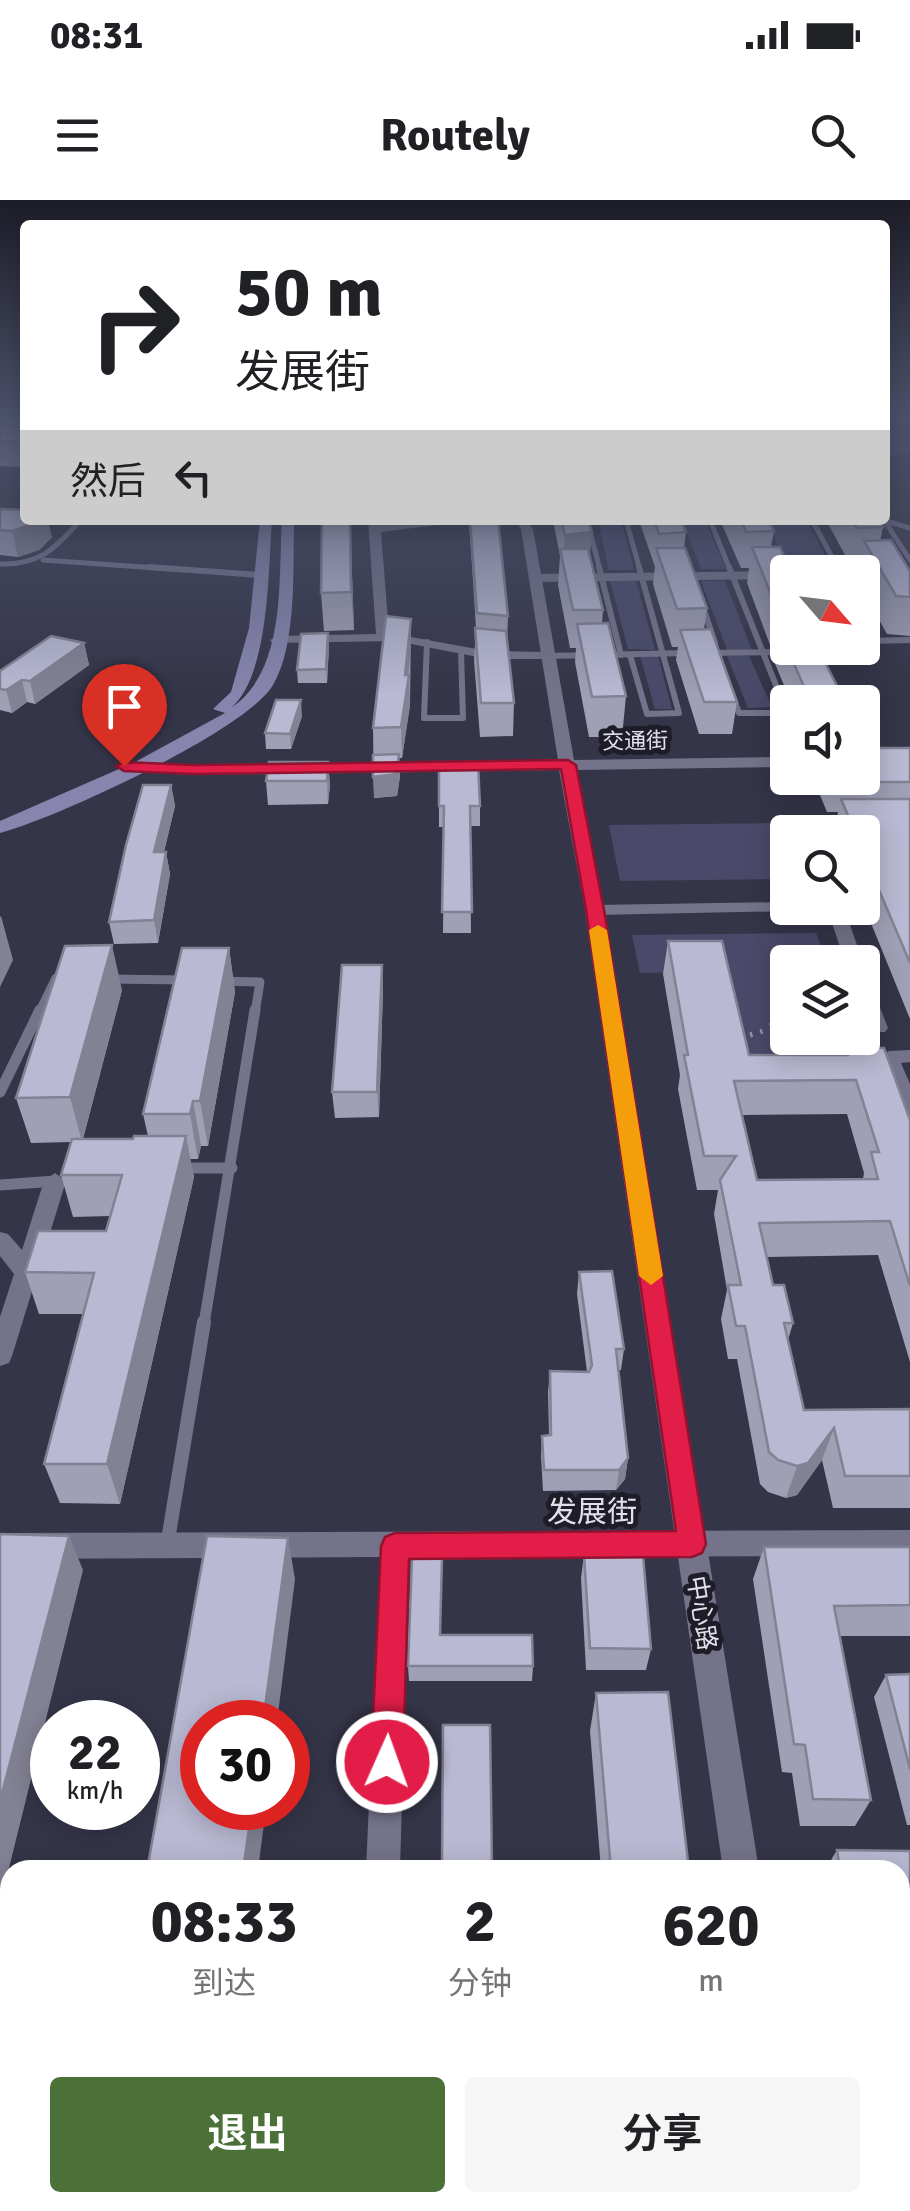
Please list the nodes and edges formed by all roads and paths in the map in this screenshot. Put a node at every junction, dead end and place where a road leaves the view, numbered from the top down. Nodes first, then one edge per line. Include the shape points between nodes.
1 (75, 525) edge
2 (266, 525) edge
3 (288, 525) edge
4 (374, 525) edge
5 (524, 525) edge
6 (588, 525) edge
7 (627, 525) edge
8 (712, 525) edge
9 (815, 525) edge
10 (886, 525) edge
11 (831, 555) edge
12 (686, 557) edge
13 (43, 560) junction
14 (910, 560) edge
15 (0, 564) edge
16 (880, 569) edge
17 (888, 569) edge
18 (261, 575) junction
19 (601, 576) junction
20 (641, 576) junction
21 (692, 576) junction
22 (732, 576) junction
23 (770, 577) edge
24 (534, 578) junction
25 (383, 638) junction
26 (277, 640) junction
27 (880, 640) edge
28 (910, 640) edge
29 (427, 642) junction
30 (460, 650) junction
31 (762, 652) junction
32 (770, 652) edge
33 (718, 653) junction
34 (662, 654) junction
35 (625, 655) junction
36 (546, 656) junction
37 (825, 665) edge
38 (724, 668) edge
39 (826, 668) edge
40 (729, 683) edge
41 (770, 762) edge
42 (568, 765) junction
43 (129, 766) junction
44 (880, 821) edge
45 (910, 821) edge
46 (0, 826) edge
47 (770, 907) edge
48 (595, 910) junction
49 (75, 978) edge
50 (93, 978) edge
51 (770, 1028) edge
52 (738, 1039) edge
53 (910, 1056) edge
54 (0, 1092) edge
55 (910, 1110) edge
56 (160, 1168) edge
57 (232, 1168) junction
58 (63, 1178) joint
59 (0, 1185) edge
60 (0, 1240) edge
61 (26, 1272) junction
62 (0, 1356) edge
63 (910, 1543) edge
64 (692, 1544) junction
65 (0, 1546) edge
66 (168, 1546) junction
67 (395, 1546) junction
68 (383, 1860) edge
69 (739, 1860) edge

1 - 13 lane
2 - 18 main road
3 - 26 main road
4 - 25 street
5 - 24 street, 中心路
6 - 19 lane
7 - 20 lane
8 - 22 lane
9 - 11 lane
10 - 14 lane
12 - 21 lane
13 - 15 lane
13 - 18 lane
16 - 17 lane
18 - 43 main road via 256,628 238,694 192,735
19 - 20 street
19 - 24 street
19 - 35 lane
20 - 21 street
20 - 34 lane
21 - 22 street
21 - 33 lane
22 - 23 street
22 - 31 lane
24 - 36 street, 中心路
25 - 26 street
25 - 29 street
26 - 43 main road via 266,685 221,726
27 - 28 lane
29 - 30 street
29 - 30 lane via 424,718 463,718
30 - 36 street
31 - 32 lane
31 - 33 lane
31 - 40 lane via 786,713 739,714
33 - 34 lane
33 - 38 lane
34 - 35 lane
34 - 35 lane via 679,713 647,714
35 - 36 lane
36 - 42 street, 中心路
37 - 39 lane
41 - 42 street, 交通街
42 - 43 street, 交通街
42 - 48 street, 中心路
43 - 46 main road
44 - 45 street
47 - 48 street
48 - 64 street, 中心路
49 - 54 lane via 56,978
50 - 57 lane via 260,982
51 - 52 path
53 - 55 street via 889,1057
56 - 57 lane
57 - 66 lane
58 - 59 lane
58 - 61 street
60 - 61 street
61 - 62 street
63 - 64 street, 发展街
64 - 67 street, 发展街
64 - 69 street, 中心路
65 - 66 street, 发展街
66 - 67 street, 发展街
67 - 68 street

